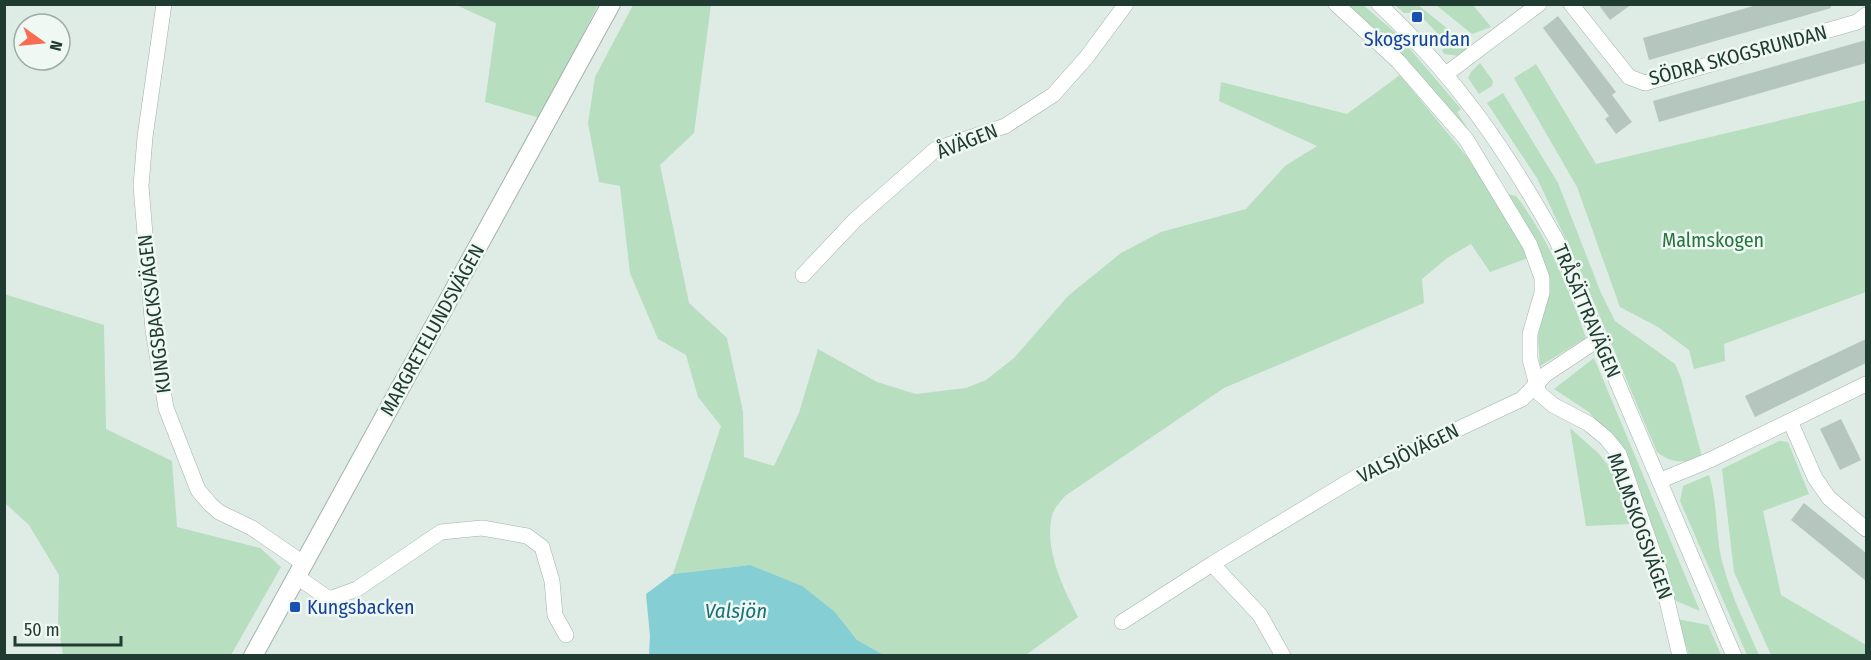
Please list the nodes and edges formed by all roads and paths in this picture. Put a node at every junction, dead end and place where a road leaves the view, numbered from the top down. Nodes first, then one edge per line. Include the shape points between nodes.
1 (164, 4) edge
2 (610, 4) edge
3 (1126, 4) edge
4 (1336, 4) edge
5 (1379, 4) edge
6 (1539, 4) edge
7 (1571, 4) edge
8 (1866, 15) edge
9 (1446, 74) junction
10 (803, 274) dead end
11 (1599, 339) junction
12 (1866, 384) edge
13 (1536, 385) junction
14 (1790, 421) junction
15 (1659, 481) junction
16 (1866, 529) edge
17 (1212, 564) junction
18 (300, 570) junction
19 (1122, 622) dead end
20 (566, 635) dead end
21 (253, 656) edge
22 (1283, 656) edge
23 (1680, 656) edge
24 (1734, 656) edge

1 - 18 street, KUNGSBACKSVÄGEN via 141,186 153,330 166,408 198,490 219,512 252,528
2 - 18 street, MARGRETELUNDSVÄGEN
3 - 10 street, ÅVÄGEN via 1053,95 1005,126 936,149 855,220
4 - 13 street via 1398,61 1466,139 1530,245 1542,285 1530,334
5 - 9 street, TRÅSÄTTRAVÄGEN
6 - 9 street
7 - 8 street, SÖDRA SKOGSRUNDAN via 1629,77 1645,83 1857,22
9 - 11 street, TRÅSÄTTRAVÄGEN via 1488,125 1524,182 1557,241
11 - 13 street, VALSJÖVÄGEN
11 - 15 street, TRÅSÄTTRAVÄGEN
12 - 14 street
13 - 17 street, VALSJÖVÄGEN via 1522,399 1358,476
13 - 23 street, MALMSKOGSVÄGEN via 1547,400 1589,424 1619,454 1660,575
14 - 15 street
14 - 16 street via 1815,478 1829,498
15 - 24 street, TRÅSÄTTRAVÄGEN
17 - 19 street, VALSJÖVÄGEN
17 - 22 street via 1260,615
18 - 20 street, KUNGSBACKSVÄGEN via 329,599 357,589 441,532 482,528 527,536 543,547 555,615
18 - 21 street, MARGRETELUNDSVÄGEN

